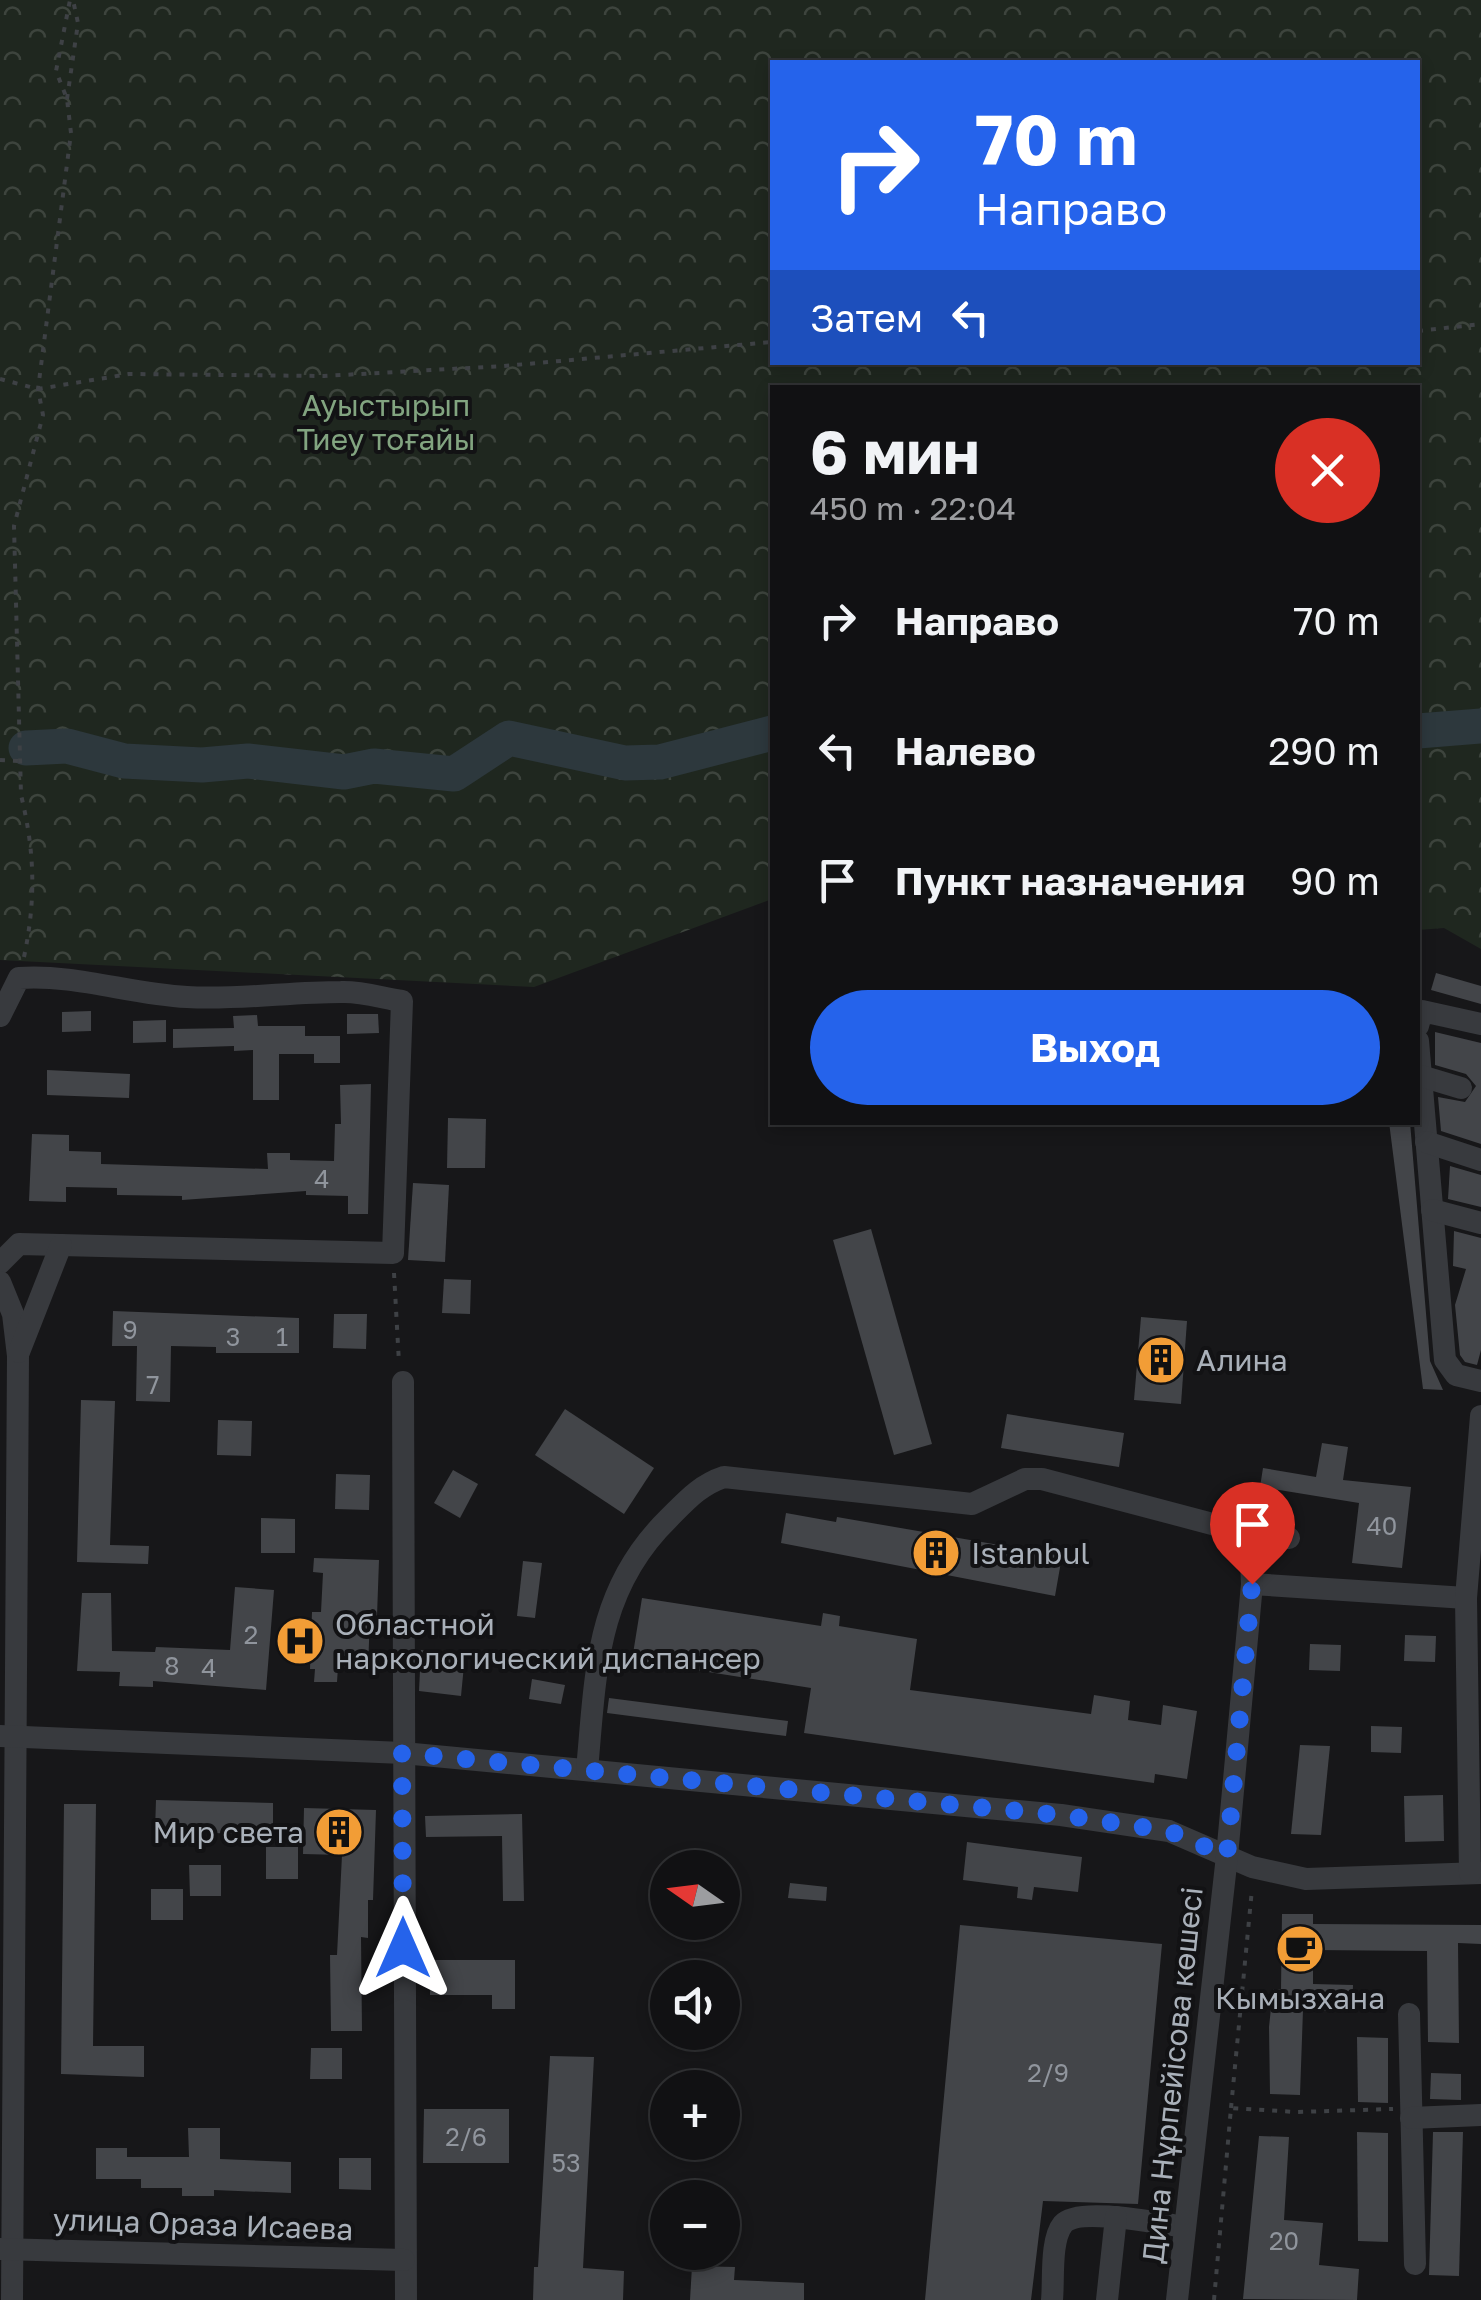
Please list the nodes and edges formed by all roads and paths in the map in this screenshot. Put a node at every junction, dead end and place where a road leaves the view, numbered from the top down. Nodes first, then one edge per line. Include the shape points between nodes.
1 (72, 0) edge
2 (68, 99) junction
3 (1481, 324) edge
4 (1420, 331) edge
5 (770, 342) edge
6 (0, 379) edge
7 (38, 389) junction
8 (0, 760) edge
9 (19, 761) junction
10 (19, 978) junction
11 (0, 1016) edge
12 (1420, 1019) edge
13 (1481, 1024) edge
14 (1420, 1076) joint
15 (1460, 1088) dead end
16 (1426, 1142) junction
17 (1481, 1160) edge
18 (1432, 1210) junction
19 (1481, 1223) edge
20 (61, 1245) junction
21 (393, 1254) junction
22 (0, 1264) edge
23 (0, 1282) edge
24 (18, 1356) junction
25 (1478, 1377) edge
26 (403, 1382) joint
27 (1481, 1416) edge
28 (1250, 1534) junction
29 (1289, 1538) dead end
30 (1252, 1584) junction
31 (1471, 1614) edge
32 (6, 1736) edge
33 (402, 1753) junction
34 (587, 1770) junction
35 (1227, 1856) junction
36 (1252, 1868) junction
37 (1476, 1873) edge
38 (1409, 2014) dead end
39 (1231, 2108) junction
40 (1481, 2115) edge
41 (1411, 2118) junction
42 (1116, 2217) junction
43 (1185, 2227) junction
44 (6, 2249) edge
45 (404, 2260) junction
46 (1414, 2264) dead end
47 (12, 2300) edge
48 (406, 2300) edge
49 (1052, 2300) edge
50 (1107, 2300) edge
51 (1177, 2300) edge
52 (1214, 2300) edge

1 - 2 path via 78,23
1 - 2 path via 56,71
2 - 7 path via 71,133
3 - 4 path
5 - 7 path via 324,376 129,374
6 - 7 path
7 - 9 path via 43,415 14,526
8 - 9 path
9 - 10 path via 35,905
10 - 11 street
10 - 21 street via 52,976 189,997 267,999 344,991 402,1001
12 - 13 street via 1422,1012
14 - 15 street
14 - 16 street
16 - 17 street
16 - 18 street
18 - 19 street
18 - 25 street via 1445,1360 1456,1375
20 - 21 street
20 - 22 street via 19,1244
20 - 24 street
21 - 26 path via 394,1336
23 - 24 street via 13,1314
24 - 32 street
26 - 33 street
27 - 31 street
28 - 29 street
28 - 30 street
28 - 34 street via 1042,1479 1026,1479 972,1504 724,1477 704,1484 651,1535 611,1602
30 - 31 street
30 - 35 street, Дина Нұрпейісова көшесі
31 - 37 street
32 - 33 street
32 - 44 street
33 - 34 street
33 - 45 street
34 - 35 street via 1061,1815 1169,1831
35 - 36 street
35 - 43 street, Дина Нұрпейісова көшесі
36 - 37 street via 1306,1879
36 - 39 path
38 - 41 street
39 - 41 path via 1399,2109
39 - 52 path
40 - 41 street
41 - 46 street
42 - 43 street
42 - 49 street via 1072,2217 1061,2226
42 - 50 street
43 - 51 street, Дина Нұрпейісова көшесі
44 - 45 street, улица Ораза Исаева
44 - 47 street
45 - 48 street

